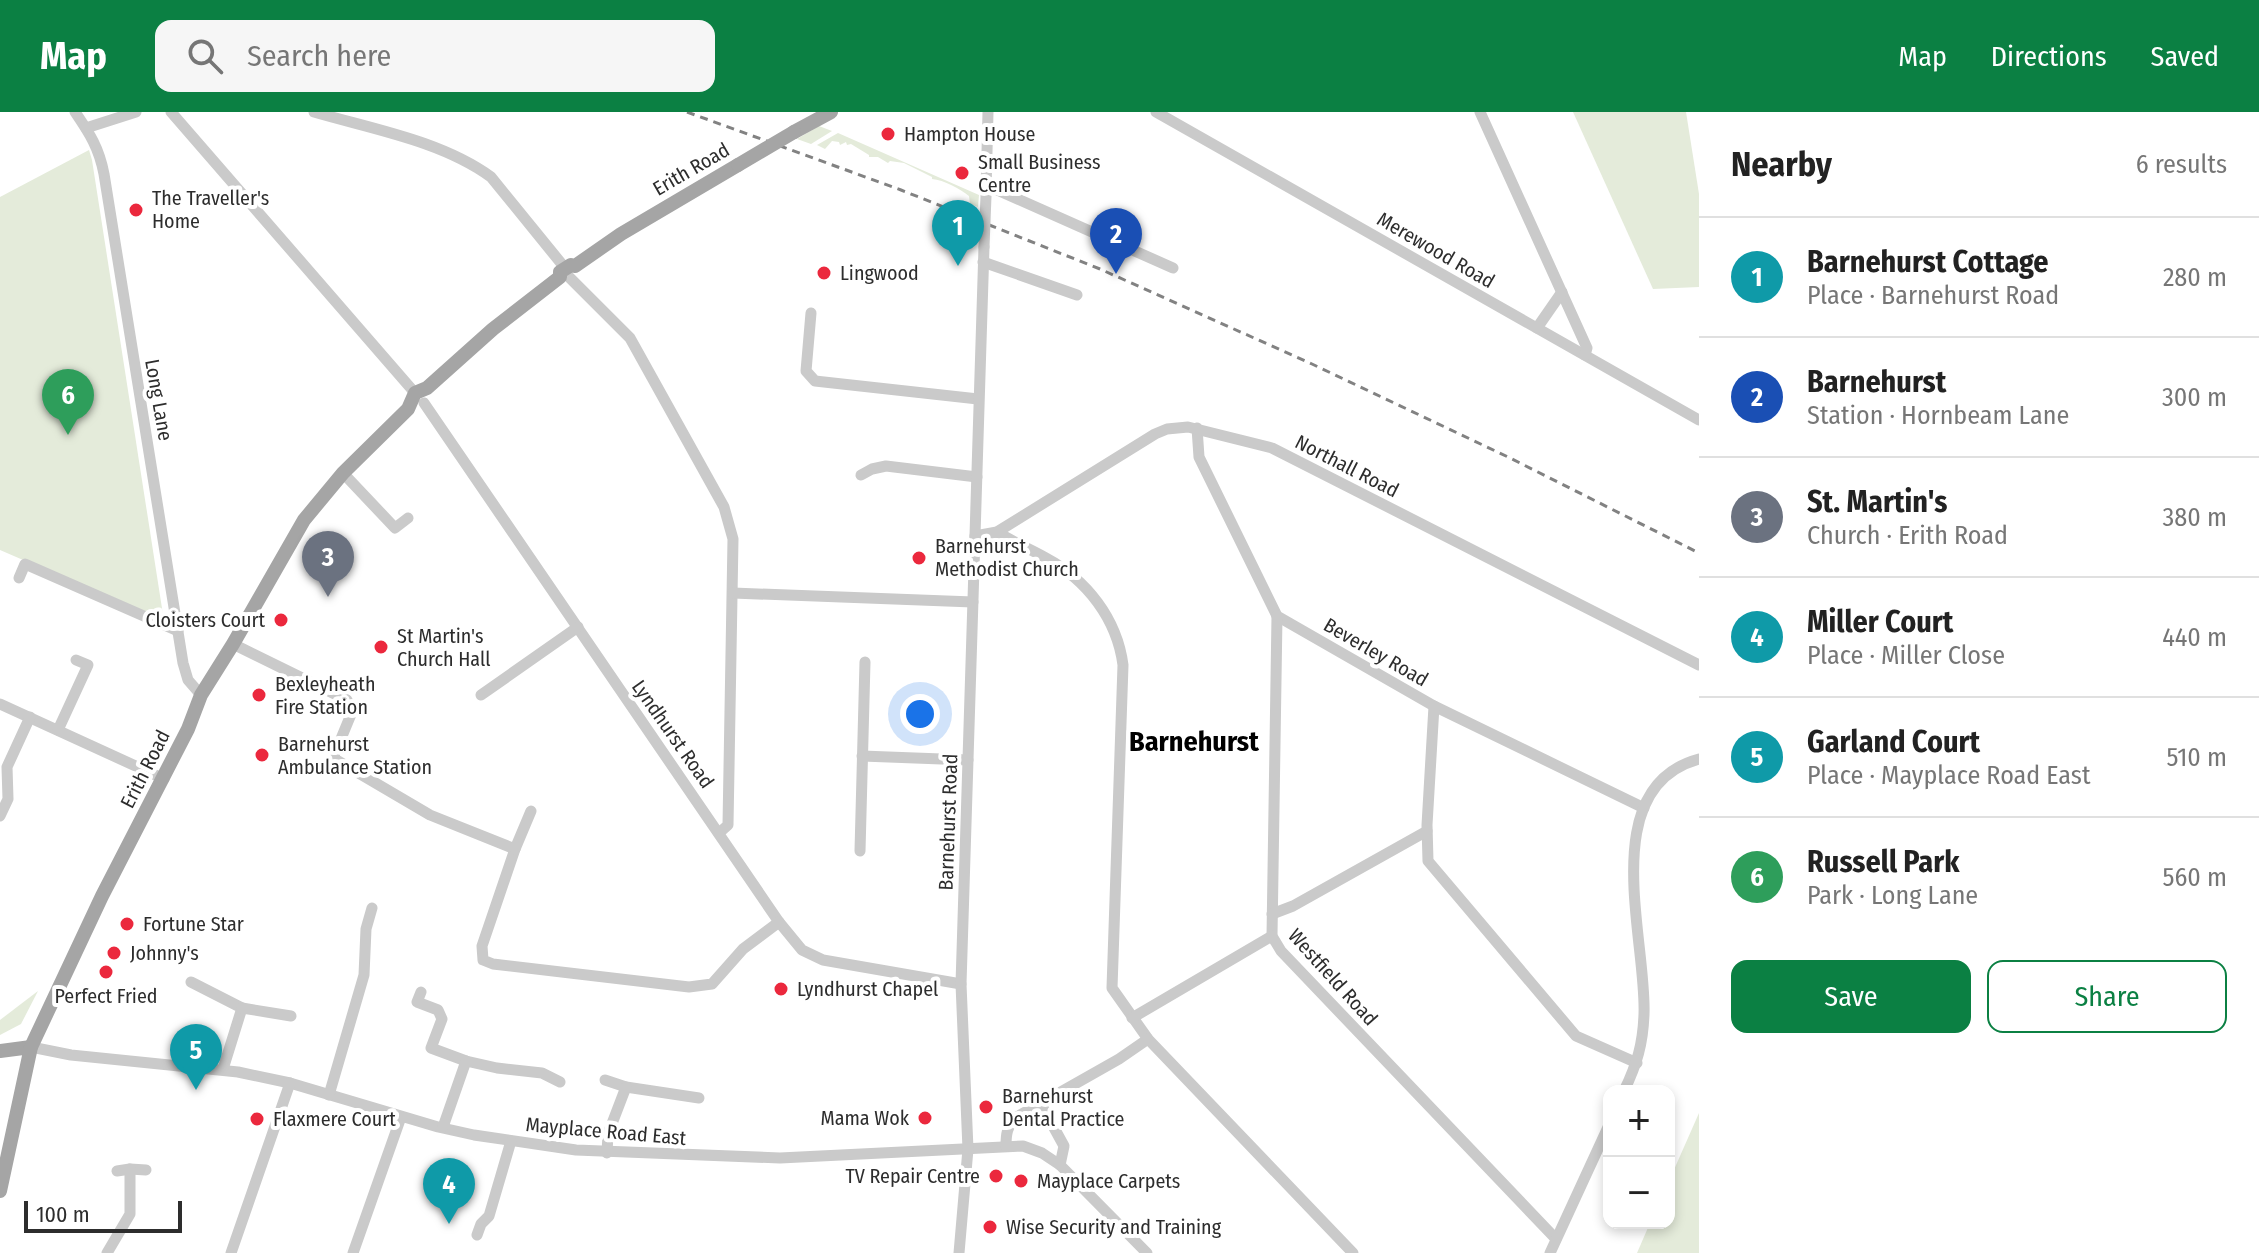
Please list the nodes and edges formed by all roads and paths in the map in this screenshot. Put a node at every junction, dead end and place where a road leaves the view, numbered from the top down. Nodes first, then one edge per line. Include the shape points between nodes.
1 (75, 112) edge
2 (136, 112) edge
3 (171, 112) edge
4 (314, 112) edge
5 (831, 112) edge
6 (988, 112) edge
7 (1156, 112) edge
8 (1480, 112) edge
9 (86, 128) junction
10 (986, 190) junction
11 (983, 262) junction
12 (1173, 268) dead end
13 (567, 272) junction
14 (1562, 292) junction
15 (1077, 295) dead end
16 (811, 313) dead end
17 (1537, 328) junction
18 (1585, 355) junction
19 (422, 394) junction
20 (978, 399) junction
21 (1699, 420) edge
22 (1197, 428) junction
23 (343, 473) junction
24 (861, 475) dead end
25 (977, 477) junction
26 (408, 518) dead end
27 (997, 532) junction
28 (975, 536) junction
29 (19, 578) dead end
30 (733, 593) junction
31 (973, 602) junction
32 (1277, 616) junction
33 (578, 627) junction
34 (178, 631) junction
35 (233, 644) junction
36 (76, 660) dead end
37 (865, 662) dead end
38 (1699, 665) edge
39 (201, 695) junction
40 (481, 695) dead end
41 (0, 704) edge
42 (1434, 706) junction
43 (30, 717) junction
44 (58, 730) junction
45 (862, 756) junction
46 (1699, 759) edge
47 (968, 760) junction
48 (164, 779) junction
49 (1644, 808) junction
50 (531, 811) dead end
51 (0, 816) edge
52 (1427, 831) junction
53 (719, 833) junction
54 (515, 849) junction
55 (860, 851) dead end
56 (372, 908) dead end
57 (1272, 914) junction
58 (779, 922) junction
59 (1272, 936) junction
60 (191, 982) dead end
61 (961, 984) junction
62 (421, 992) dead end
63 (242, 1008) junction
64 (291, 1016) dead end
65 (1132, 1018) junction
66 (1148, 1039) junction
67 (31, 1047) junction
68 (0, 1051) edge
69 (466, 1061) junction
70 (1637, 1063) junction
71 (223, 1069) junction
72 (605, 1080) dead end
73 (560, 1082) dead end
74 (290, 1083) junction
75 (1627, 1085) edge
76 (626, 1087) junction
77 (329, 1095) junction
78 (699, 1098) dead end
79 (1041, 1104) junction
80 (401, 1117) junction
81 (443, 1127) junction
82 (1603, 1138) edge
83 (511, 1141) junction
84 (1006, 1146) junction
85 (968, 1149) junction
86 (607, 1153) junction
87 (1060, 1165) junction
88 (130, 1169) junction
89 (146, 1170) dead end
90 (117, 1171) dead end
91 (0, 1191) edge
92 (477, 1235) dead end
93 (1556, 1239) junction
94 (107, 1253) edge
95 (231, 1253) edge
96 (353, 1253) edge
97 (959, 1253) edge
98 (1147, 1253) edge
99 (1353, 1253) edge
100 (1550, 1253) edge

1 - 9 street, Long Lane
2 - 9 street
3 - 19 street, Lyndhurst Road
4 - 13 street via 446,151 477,167 491,177
5 - 13 main road, Erith Road, bridge via 621,234
6 - 10 street, Barnehurst Road
7 - 17 street, Merewood Road
8 - 14 street
9 - 34 street, Long Lane via 104,174
10 - 11 street, Barnehurst Road, bridge
10 - 12 street
11 - 15 street
11 - 20 street, Barnehurst Road
13 - 19 main road, Erith Road via 493,329
13 - 30 street via 630,338 724,507 733,539
14 - 17 street
14 - 18 street via 1587,348
16 - 20 street via 806,371 815,381
17 - 18 street, Merewood Road
18 - 21 street, Merewood Road
19 - 23 main road, Erith Road
19 - 33 street, Lyndhurst Road
20 - 25 street, Barnehurst Road
22 - 27 street, Northall Road via 1155,434
22 - 32 street via 1199,457
22 - 38 street, Northall Road via 1272,448
23 - 26 street via 395,528
23 - 35 main road, Erith Road via 304,520
24 - 25 street via 886,466
25 - 28 street, Barnehurst Road
27 - 28 street, Northall Road
27 - 65 street via 1075,577 1096,600 1121,649 1112,988
28 - 31 street, Barnehurst Road
29 - 34 street via 25,564
30 - 31 street
30 - 53 street via 728,825
31 - 47 street, Barnehurst Road
32 - 42 street, Beverley Road
32 - 57 street, Westfield Road
33 - 40 street
33 - 53 street, Lyndhurst Road
34 - 39 street, Long Lane via 188,680
35 - 39 main road, Erith Road
35 - 54 street via 347,700 352,712 333,758 430,815
36 - 44 street via 88,665
37 - 45 street
39 - 48 main road, Erith Road
41 - 43 street
42 - 49 street, Beverley Road
42 - 52 street
43 - 44 street
43 - 51 street via 7,767 8,799
44 - 48 street
45 - 47 street
45 - 55 street
46 - 49 street via 1668,774
47 - 61 street, Barnehurst Road
48 - 67 main road, Erith Road
49 - 70 street via 1634,864 1644,1011
50 - 54 street
52 - 57 street
52 - 70 street via 1428,861 1576,1036
53 - 58 street, Lyndhurst Road
54 - 58 street via 482,946 483,960 493,964 689,987 712,984 743,949
56 - 77 street via 364,975
57 - 59 street, Westfield Road
58 - 61 street, Lyndhurst Road via 802,950 823,960
59 - 65 street
59 - 93 street, Westfield Road
60 - 63 street
61 - 85 street, Barnehurst Road
62 - 69 street via 417,1002 438,1010 442,1019 431,1048
63 - 64 street
63 - 71 street
65 - 66 street
66 - 79 street
66 - 99 street
67 - 68 main road
67 - 71 street, Mayplace Road East
67 - 91 main road, Erith Road
69 - 73 street via 542,1073
69 - 81 street
70 - 75 street
71 - 74 street, Mayplace Road East
72 - 76 street
74 - 77 street, Mayplace Road East
74 - 95 street
76 - 78 street
76 - 86 street via 608,1134
77 - 80 street, Mayplace Road East
79 - 84 street via 1009,1124
79 - 87 street via 1064,1146
80 - 81 street, Mayplace Road East
80 - 96 street
81 - 83 street, Mayplace Road East
82 - 93 street
83 - 86 street, Mayplace Road East
83 - 92 street via 489,1216
84 - 85 street, Mayplace Road East
84 - 87 street, Mayplace Road East via 1023,1146
85 - 86 street, Mayplace Road East via 780,1158
85 - 97 street, Barnehurst Road
87 - 98 street, Mayplace Road East
88 - 89 street
88 - 90 street
88 - 94 street via 130,1214
93 - 100 street

